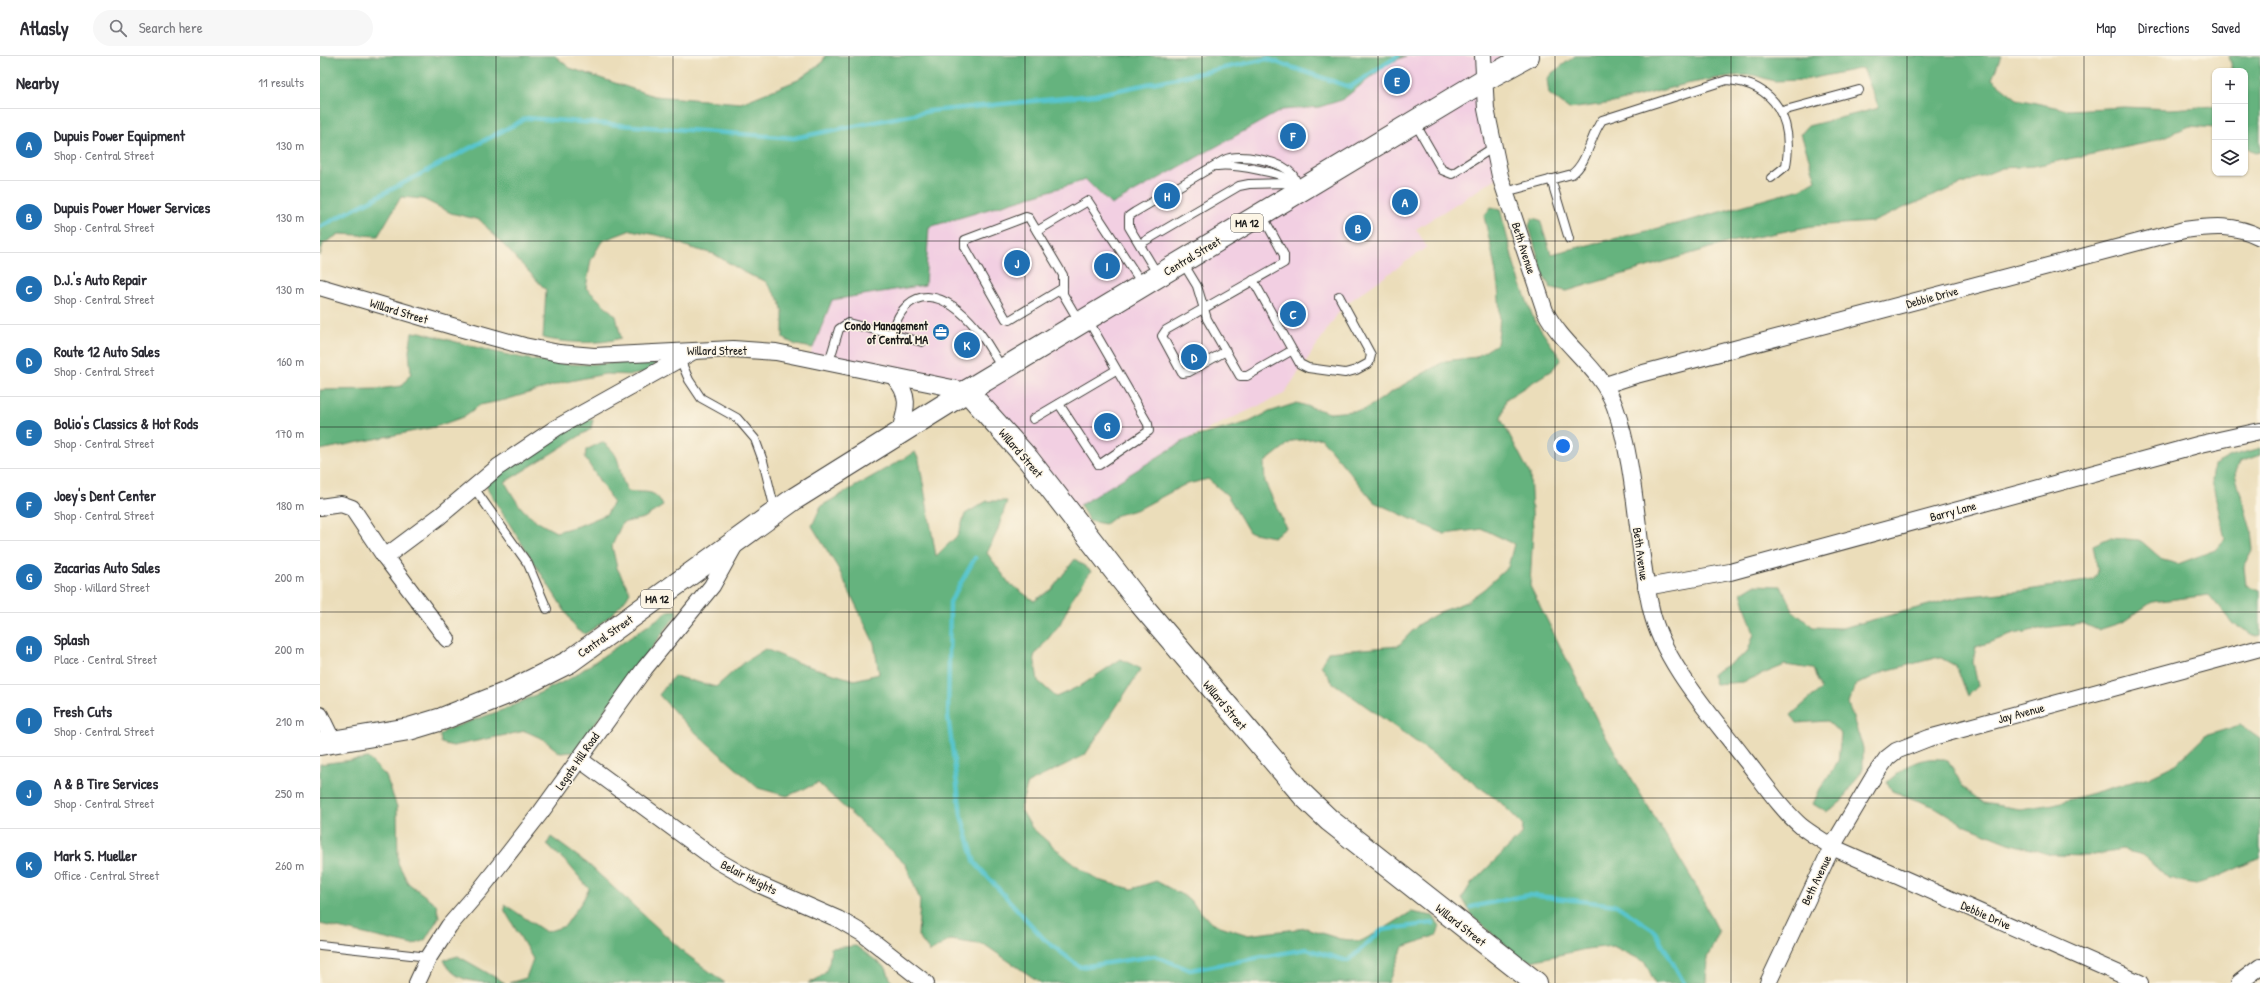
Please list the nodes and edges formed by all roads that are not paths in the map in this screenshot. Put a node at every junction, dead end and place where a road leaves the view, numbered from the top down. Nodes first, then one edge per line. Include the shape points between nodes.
1 (1483, 56) edge
2 (1528, 56) edge
3 (1484, 80) junction
4 (1859, 90) dead end
5 (1782, 111) junction
6 (1414, 122) junction
7 (1494, 147) junction
8 (1771, 178) dead end
9 (1551, 179) junction
10 (1300, 191) junction
11 (1506, 192) junction
12 (1262, 214) junction
13 (1037, 231) junction
14 (2260, 237) edge
15 (1569, 239) dead end
16 (1140, 244) junction
17 (1183, 262) junction
18 (1253, 280) junction
19 (1151, 281) junction
20 (320, 287) edge
21 (1063, 288) junction
22 (1339, 296) dead end
23 (1203, 309) junction
24 (1084, 322) junction
25 (892, 333) junction
26 (922, 342) dead end
27 (697, 350) junction
28 (1226, 351) junction
29 (1291, 351) junction
30 (680, 359) junction
31 (829, 362) junction
32 (1003, 370) junction
33 (1116, 370) junction
34 (894, 377) junction
35 (1605, 385) junction
36 (967, 391) junction
37 (1059, 404) junction
38 (1033, 420) dead end
39 (2260, 431) edge
40 (899, 434) junction
41 (474, 488) junction
42 (320, 507) edge
43 (776, 512) junction
44 (738, 540) junction
45 (385, 557) junction
46 (1646, 587) junction
47 (548, 609) dead end
48 (447, 639) dead end
49 (2260, 648) edge
50 (320, 715) edge
51 (327, 743) edge
52 (579, 759) junction
53 (1832, 847) junction
54 (320, 945) edge
55 (429, 957) junction
56 (2260, 967) edge
57 (918, 980) edge
58 (417, 983) edge
59 (1536, 983) edge
60 (1768, 983) edge
61 (2140, 983) edge
62 (2239, 983) edge

1 - 3 street, Beth Avenue
2 - 3 main road, Central Street / MA 12
3 - 6 main road, Central Street / MA 12
3 - 7 street, Beth Avenue via 1486,109
4 - 5 lane
5 - 8 lane via 1788,132 1789,151 1786,166
5 - 9 lane via 1760,89 1740,81 1727,80 1602,120 1579,168 1572,174
6 - 7 lane via 1442,170 1448,174 1452,174
6 - 10 main road, Central Street / MA 12
7 - 11 street, Beth Avenue
9 - 11 lane
9 - 15 lane
10 - 12 main road, Central Street / MA 12
10 - 16 lane via 1295,185 1288,183 1243,185
10 - 16 lane via 1291,173 1273,163 1235,156 1129,216 1129,227
11 - 35 street, Beth Avenue via 1545,311 1553,326 1596,371
12 - 17 main road, Central Street / MA 12
12 - 18 lane via 1286,258 1284,263
13 - 19 lane via 1088,201
13 - 21 lane via 1063,275
13 - 21 lane via 1026,217 967,238 965,247 1006,319 1010,320
14 - 35 street, Debbie Drive via 2237,227 2184,230
16 - 19 lane
17 - 19 main road, Central Street / MA 12
17 - 23 lane via 1197,286
18 - 23 lane
18 - 29 lane
19 - 24 main road, Central Street / MA 12
20 - 27 street, Willard Street via 524,346 559,353 594,356
21 - 24 lane via 1063,294
22 - 29 lane via 1371,356 1369,363 1345,373 1308,368 1300,364
23 - 28 lane
23 - 28 lane via 1163,332 1162,340 1182,373
24 - 32 main road, Central Street / MA 12
24 - 33 lane
25 - 26 lane
25 - 31 lane via 852,322 844,324 839,328
25 - 32 lane via 899,314 907,305 920,297 942,301 970,321
27 - 30 street
27 - 31 street, Willard Street via 776,352
28 - 29 lane via 1237,373 1244,376
30 - 41 street via 556,428
30 - 43 lane via 689,380 701,398 737,418 755,439
31 - 34 street, Willard Street
32 - 36 main road, Central Street / MA 12
33 - 37 lane
33 - 37 lane via 1148,424 1149,431 1101,464 1094,461
34 - 36 street, Willard Street
34 - 40 street via 901,385 906,398 906,413
35 - 46 street, Beth Avenue via 1615,405 1626,444
36 - 40 main road, Central Street / MA 12
36 - 59 main road, Willard Street via 1028,459 1139,602 1303,795 1329,820
37 - 38 lane
39 - 46 street, Barry Lane via 2201,444 1730,572
40 - 43 main road, Central Street / MA 12
41 - 45 street
41 - 47 lane via 528,564
42 - 45 street via 341,504 352,508
43 - 44 main road, Central Street / MA 12
44 - 51 main road, Central Street / MA 12 via 598,642 538,679 442,719 409,729
44 - 52 street, Legate Hill Road via 712,586 645,668
45 - 48 street
46 - 53 street, Beth Avenue via 1660,637 1709,713 1795,820
49 - 53 street, Jay Avenue via 1905,746 1887,758
50 - 51 street
52 - 55 street, Legate Hill Road via 480,890 449,926
52 - 57 street, Belair Heights via 718,861 758,884 862,932
53 - 60 street, Beth Avenue
53 - 61 street, Debbie Drive
54 - 55 lane
55 - 58 street, Legate Hill Road
56 - 62 street

